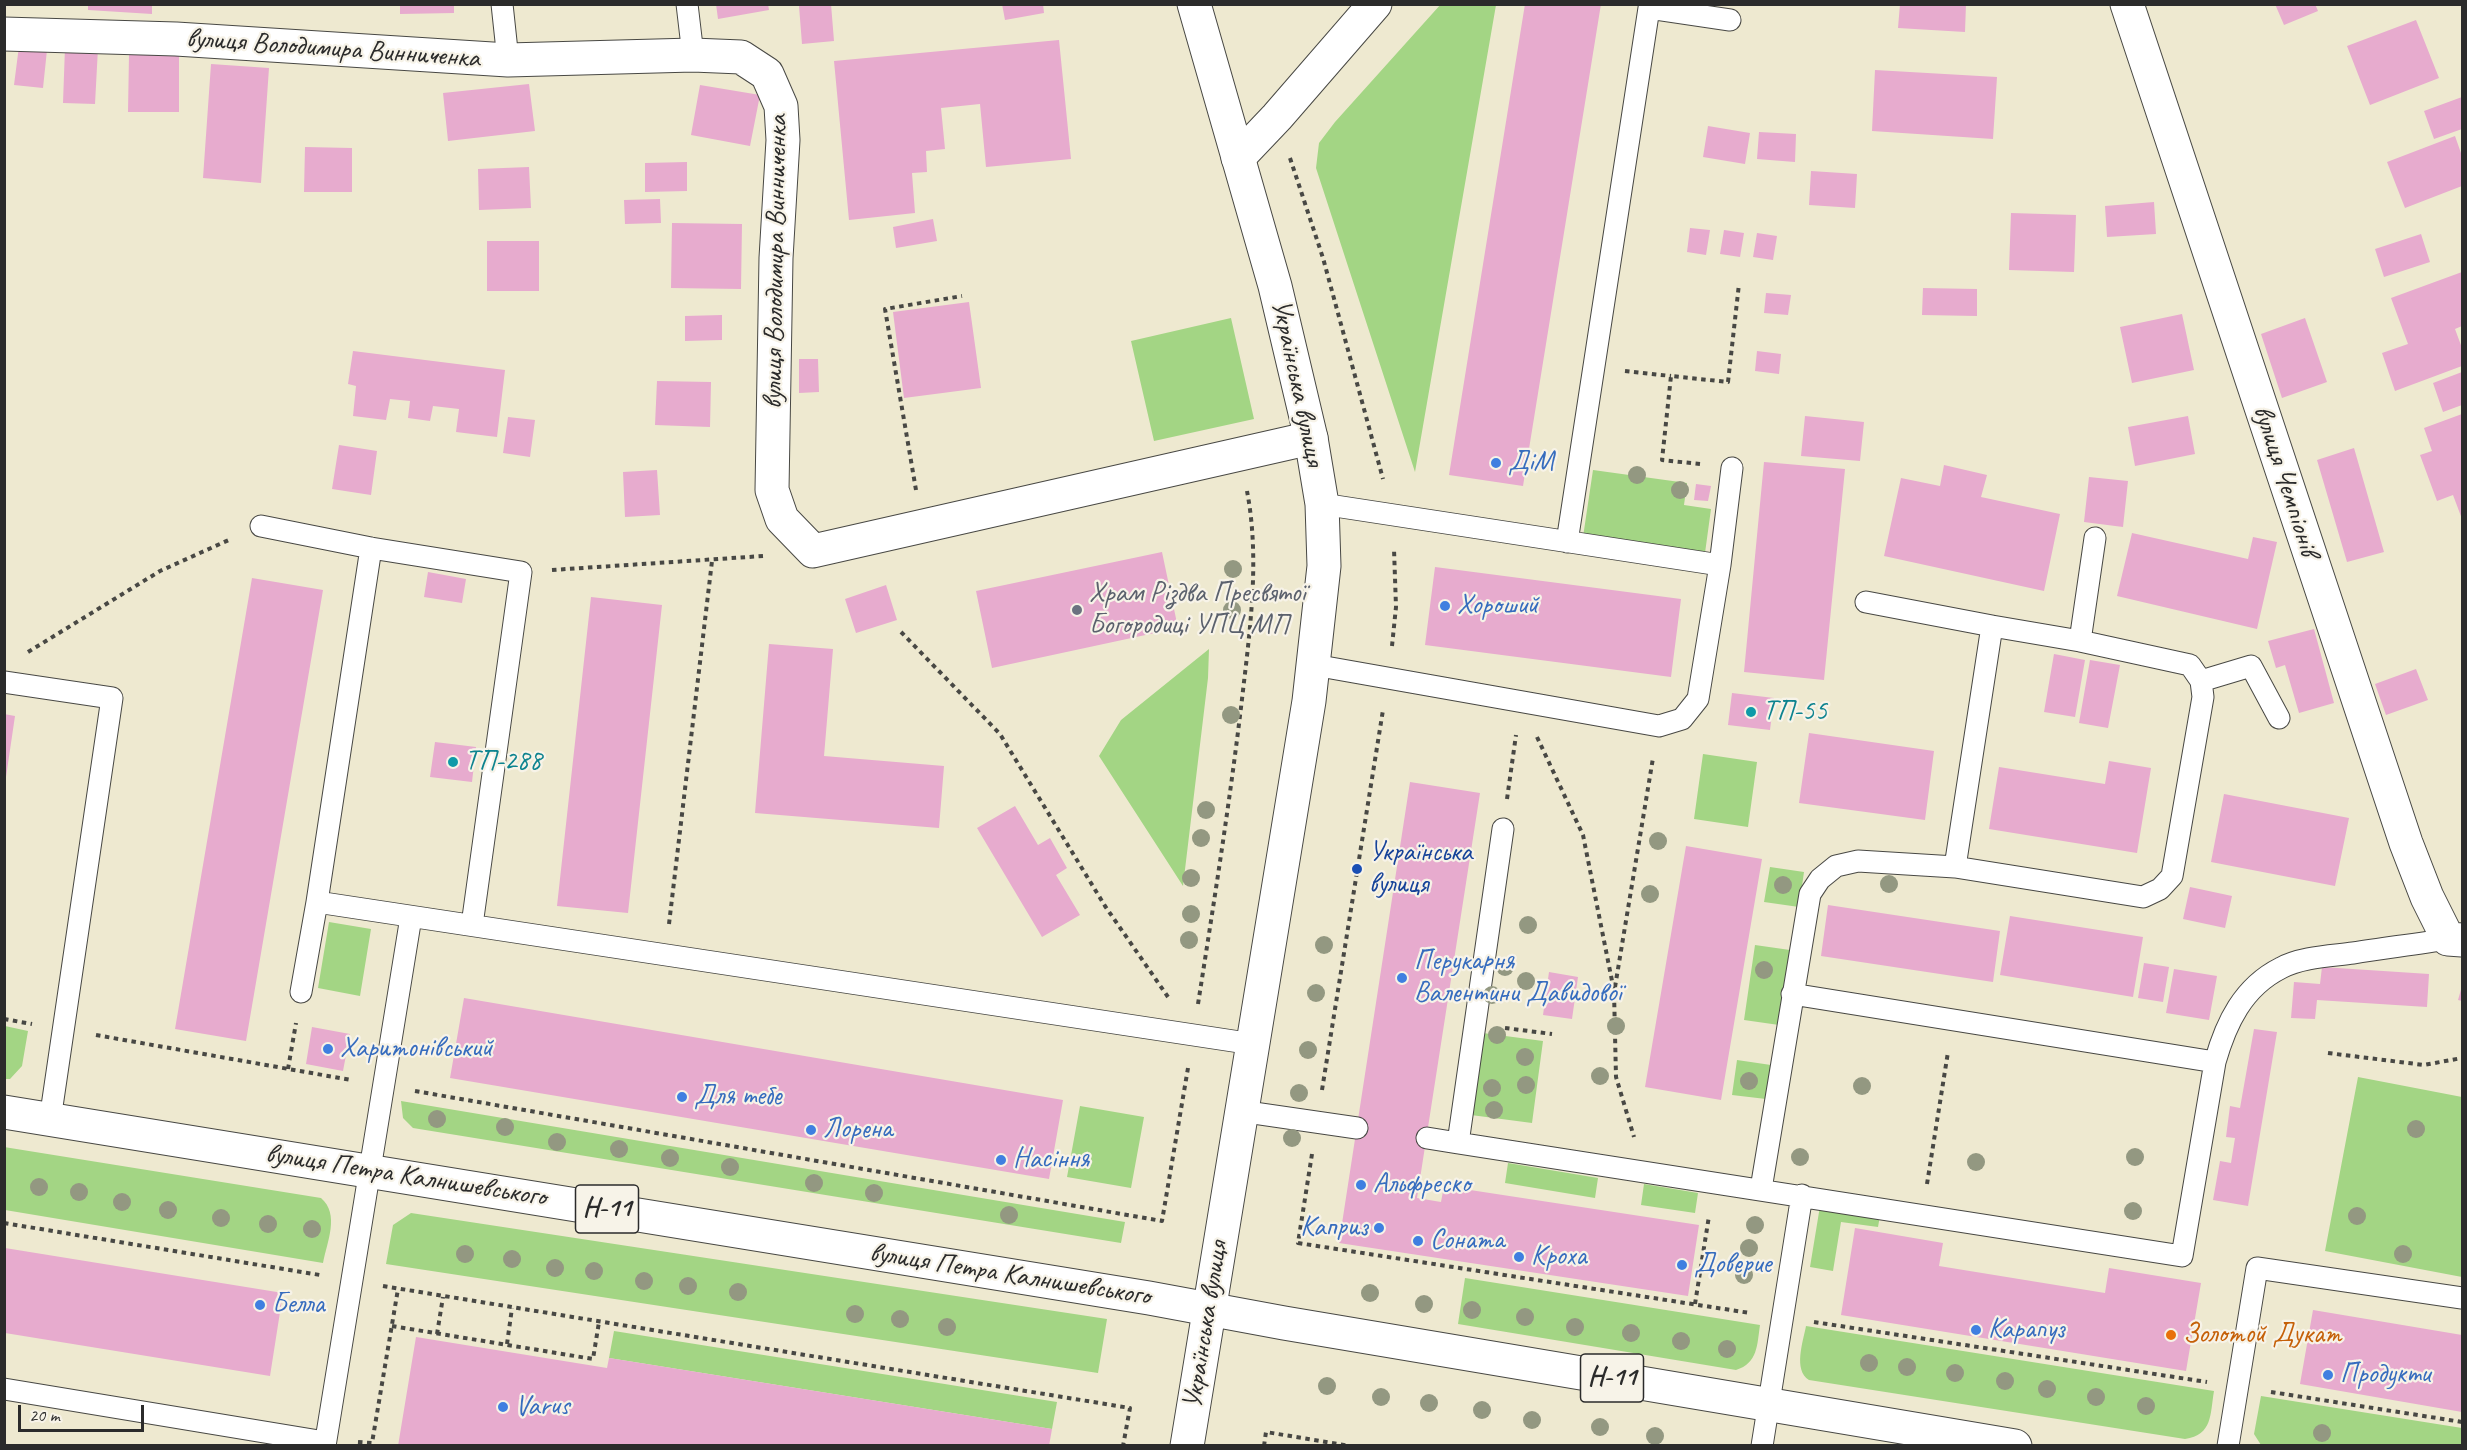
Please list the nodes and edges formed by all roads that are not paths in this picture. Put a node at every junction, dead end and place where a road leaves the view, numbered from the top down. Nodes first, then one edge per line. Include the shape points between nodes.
1 (502, 4) edge
2 (687, 4) edge
3 (1194, 4) edge
4 (2127, 4) edge
5 (1361, 11) edge
6 (1730, 20) dead end
7 (4, 34) edge
8 (693, 55) junction
9 (508, 60) junction
10 (1238, 158) junction
11 (1311, 438) junction
12 (1732, 468) road end
13 (1322, 504) junction
14 (261, 526) road end
15 (2095, 538) dead end
16 (1567, 542) junction
17 (371, 548) junction
18 (1720, 565) junction
19 (1866, 602) dead end
20 (1992, 626) junction
21 (2080, 641) junction
22 (1314, 665) junction
23 (2201, 681) junction
24 (4, 682) edge
25 (2279, 718) dead end
26 (1503, 829) road end
27 (1955, 867) junction
28 (317, 902) junction
29 (411, 917) junction
30 (472, 924) junction
31 (2456, 940) edge
32 (301, 992) road end
33 (1792, 994) junction
34 (1253, 1044) junction
35 (2215, 1062) junction
36 (1240, 1111) junction
37 (4, 1113) edge
38 (50, 1120) junction
39 (1357, 1128) dead end
40 (1427, 1138) dead end
41 (1458, 1143) junction
42 (369, 1170) junction
43 (1761, 1189) junction
44 (1803, 1196) junction
45 (2463, 1298) edge
46 (1209, 1310) junction
47 (4, 1389) edge
48 (1769, 1405) junction
49 (326, 1444) edge
50 (1187, 1446) edge
51 (1762, 1446) edge
52 (2014, 1446) edge
53 (2228, 1446) edge

1 - 9 lane
2 - 8 lane
3 - 10 main road, Українська вулиця
4 - 31 main road, вулиця Чемпіонів via 2406,843 2427,897
5 - 10 main road
6 - 16 lane via 1649,8
7 - 9 main road, вулиця Володимира Винниченка via 176,39
8 - 9 main road, вулиця Володимира Винниченка
8 - 11 main road, вулиця Володимира Винниченка via 741,57 767,74 781,106 772,490 782,519 813,551
10 - 11 main road, Українська вулиця via 1275,286
11 - 13 main road, Українська вулиця
12 - 18 lane
13 - 16 lane
13 - 22 main road, Українська вулиця via 1324,566
14 - 17 lane
15 - 21 lane
16 - 18 lane
17 - 28 lane
17 - 30 lane via 521,572
18 - 22 lane via 1698,699 1682,719 1659,726
19 - 20 lane
20 - 21 lane
20 - 27 lane
21 - 23 lane via 2190,665
22 - 34 main road, Українська вулиця
23 - 25 lane via 2251,666
23 - 27 lane via 2203,697 2172,876 2160,889 2143,897
24 - 38 lane via 112,698
26 - 41 lane
27 - 33 lane via 1858,861 1836,866 1810,894
28 - 29 lane
28 - 32 lane
29 - 30 lane
29 - 42 lane
30 - 34 lane
31 - 35 lane via 2283,966 2261,981 2232,1016
33 - 35 lane
33 - 43 lane
34 - 36 main road, Українська вулиця
35 - 44 lane via 2182,1256
36 - 39 lane
36 - 46 main road, Українська вулиця
37 - 38 main road, вулиця Петра Калнишевського / Н-11
38 - 42 main road, вулиця Петра Калнишевського / Н-11
40 - 41 lane
41 - 43 lane
42 - 46 main road, вулиця Петра Калнишевського / Н-11
42 - 49 lane
43 - 44 lane
44 - 48 lane
45 - 53 lane via 2257,1268
46 - 48 main road, вулиця Петра Калнишевського / Н-11
46 - 50 main road, Українська вулиця
47 - 49 lane
48 - 51 lane
48 - 52 main road, вулиця Петра Калнишевського / Н-11

